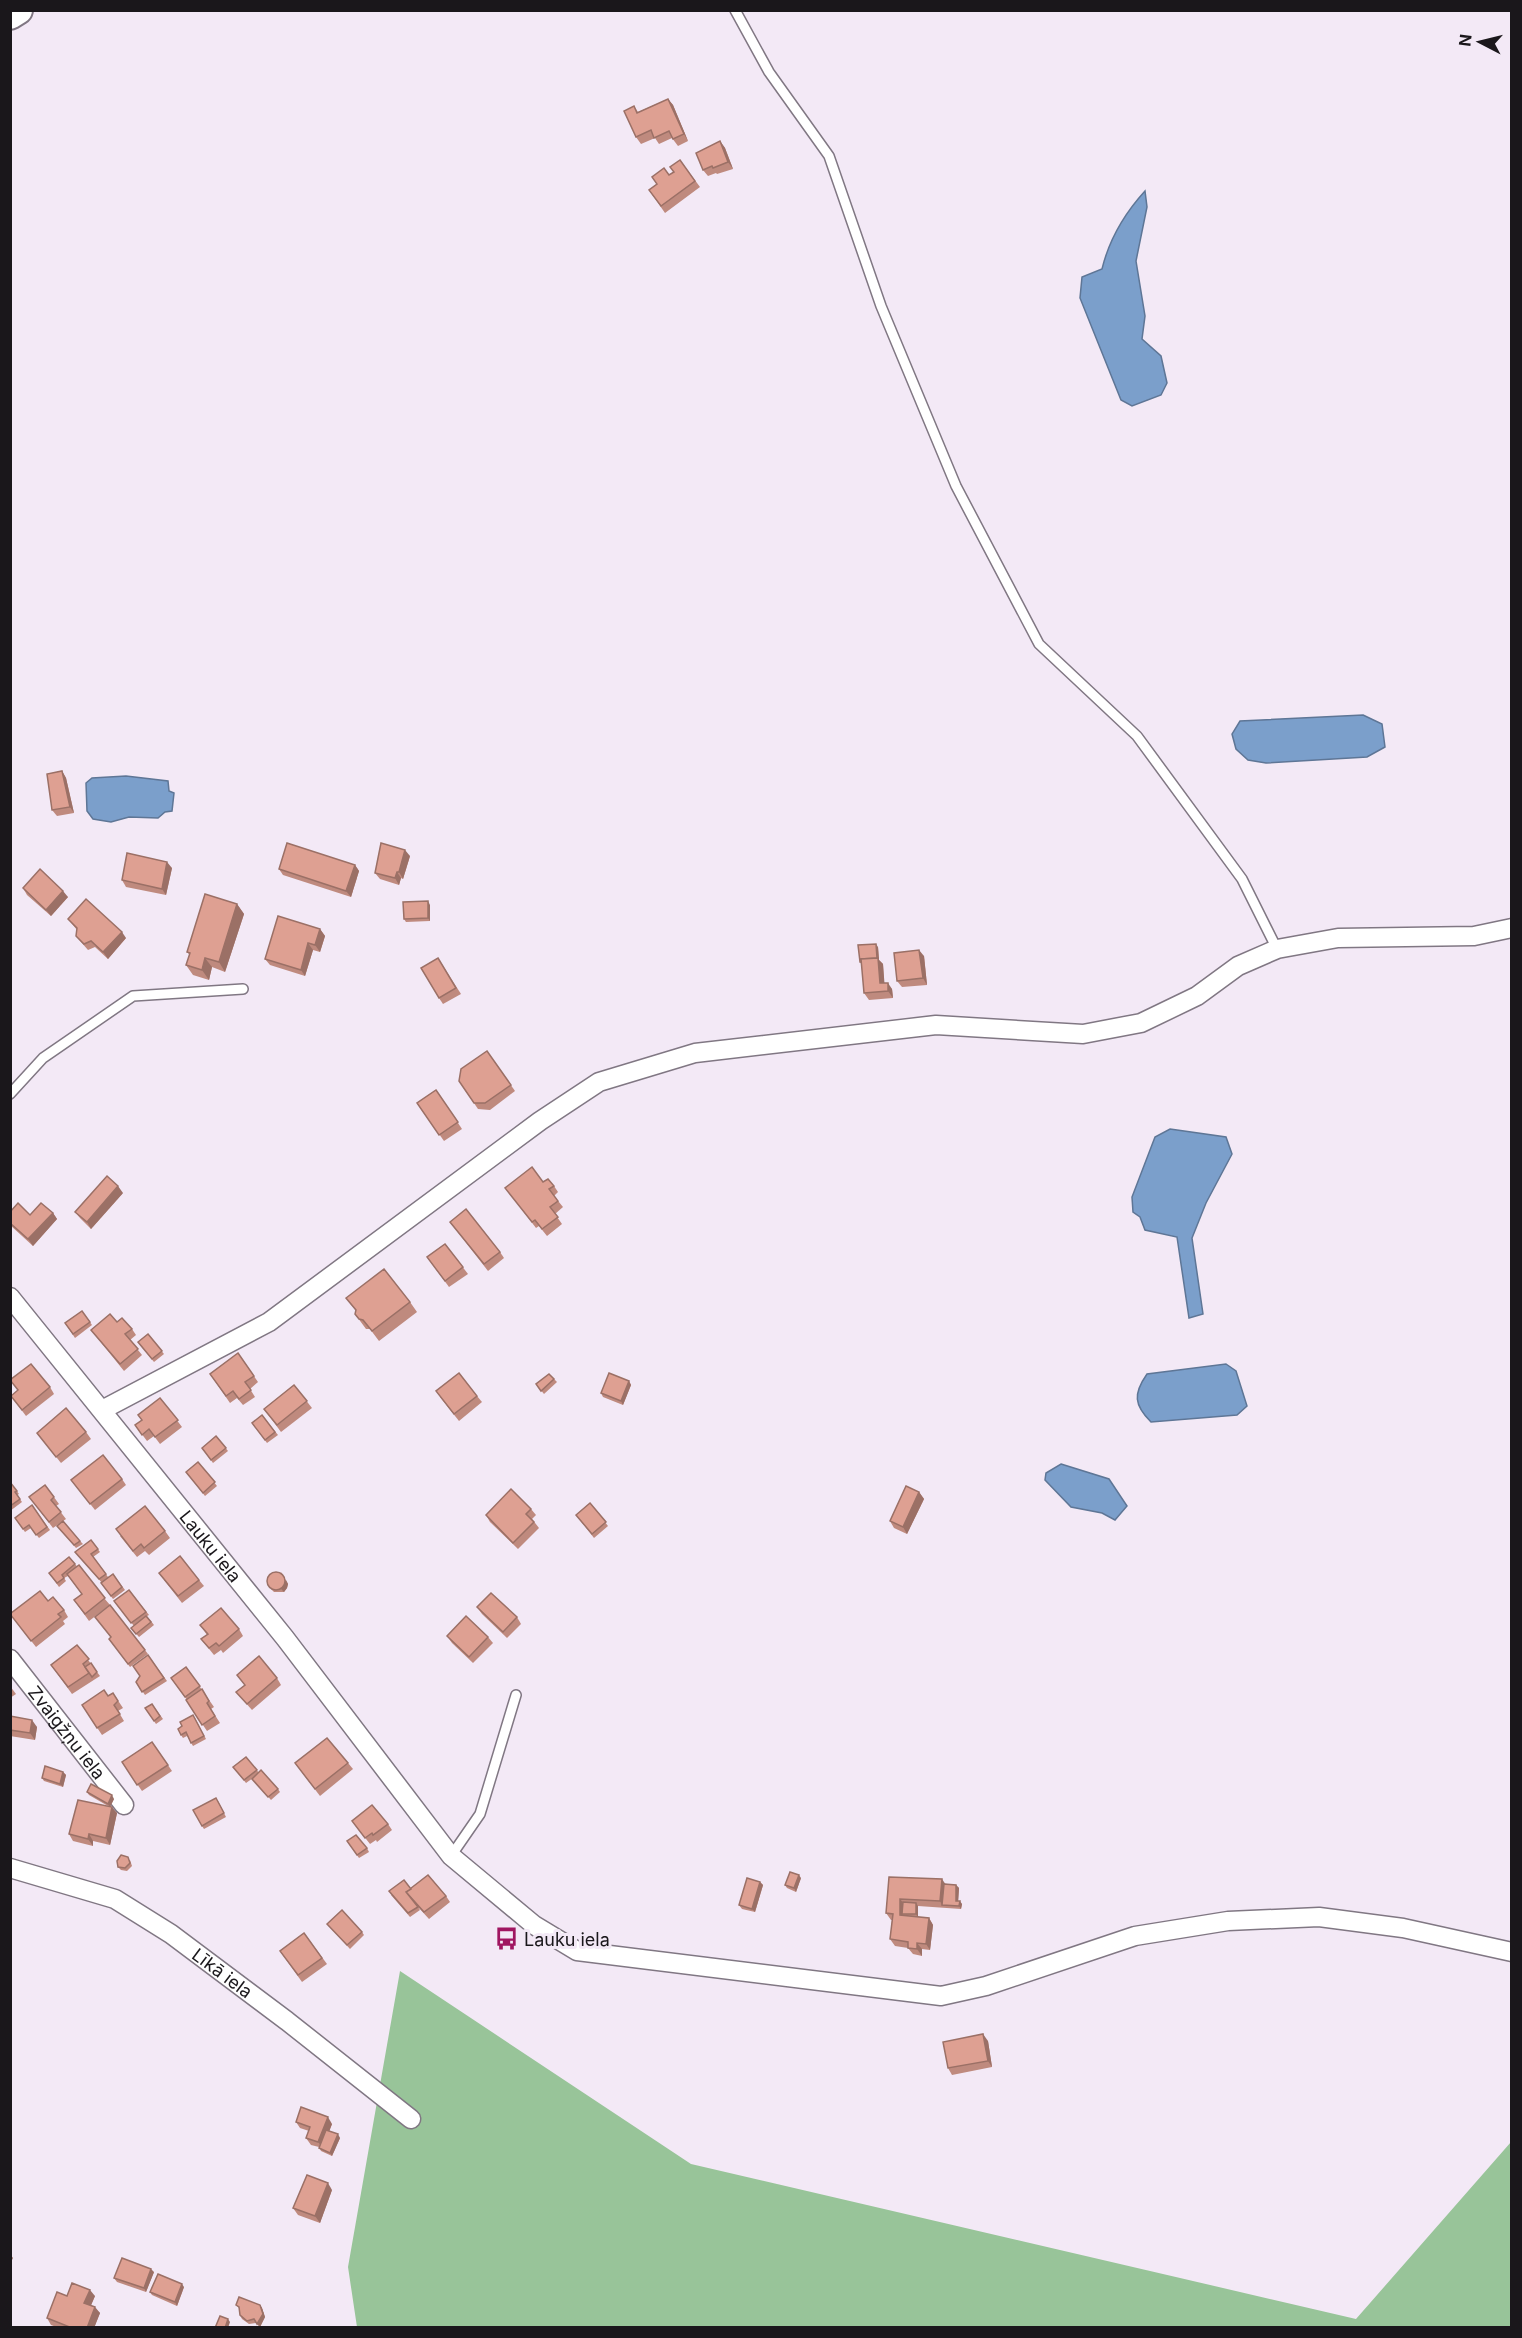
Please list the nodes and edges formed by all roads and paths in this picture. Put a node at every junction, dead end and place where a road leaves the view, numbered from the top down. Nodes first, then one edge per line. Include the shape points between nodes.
1 (18, 10) edge
2 (735, 10) edge
3 (10, 15) edge
4 (1512, 928) edge
5 (1277, 949) junction
6 (243, 989) dead end
7 (10, 1094) edge
8 (10, 1297) edge
9 (102, 1410) junction
10 (10, 1659) edge
11 (516, 1695) dead end
12 (124, 1804) dead end
13 (451, 1856) junction
14 (10, 1868) edge
15 (1512, 1952) edge
16 (411, 2119) dead end

1 - 3 main road
2 - 5 lane via 769,72 829,156 881,306 956,486 1039,644 1137,736 1242,879
4 - 5 street via 1474,936 1338,938
5 - 9 street via 1238,966 1197,996 1141,1023 1083,1034 936,1025 695,1053 599,1082 540,1121 269,1322
6 - 7 lane via 133,996 43,1058
8 - 9 street, Lauku iela
9 - 13 street, Lauku iela via 285,1638
10 - 12 street, Zvaigžņu iela
11 - 13 lane via 480,1814
13 - 15 street, Lauku iela via 534,1926 577,1951 941,1996 986,1986 1135,1936 1228,1921 1319,1917 1403,1928
14 - 16 street, Līkā iela via 115,1899 171,1934

